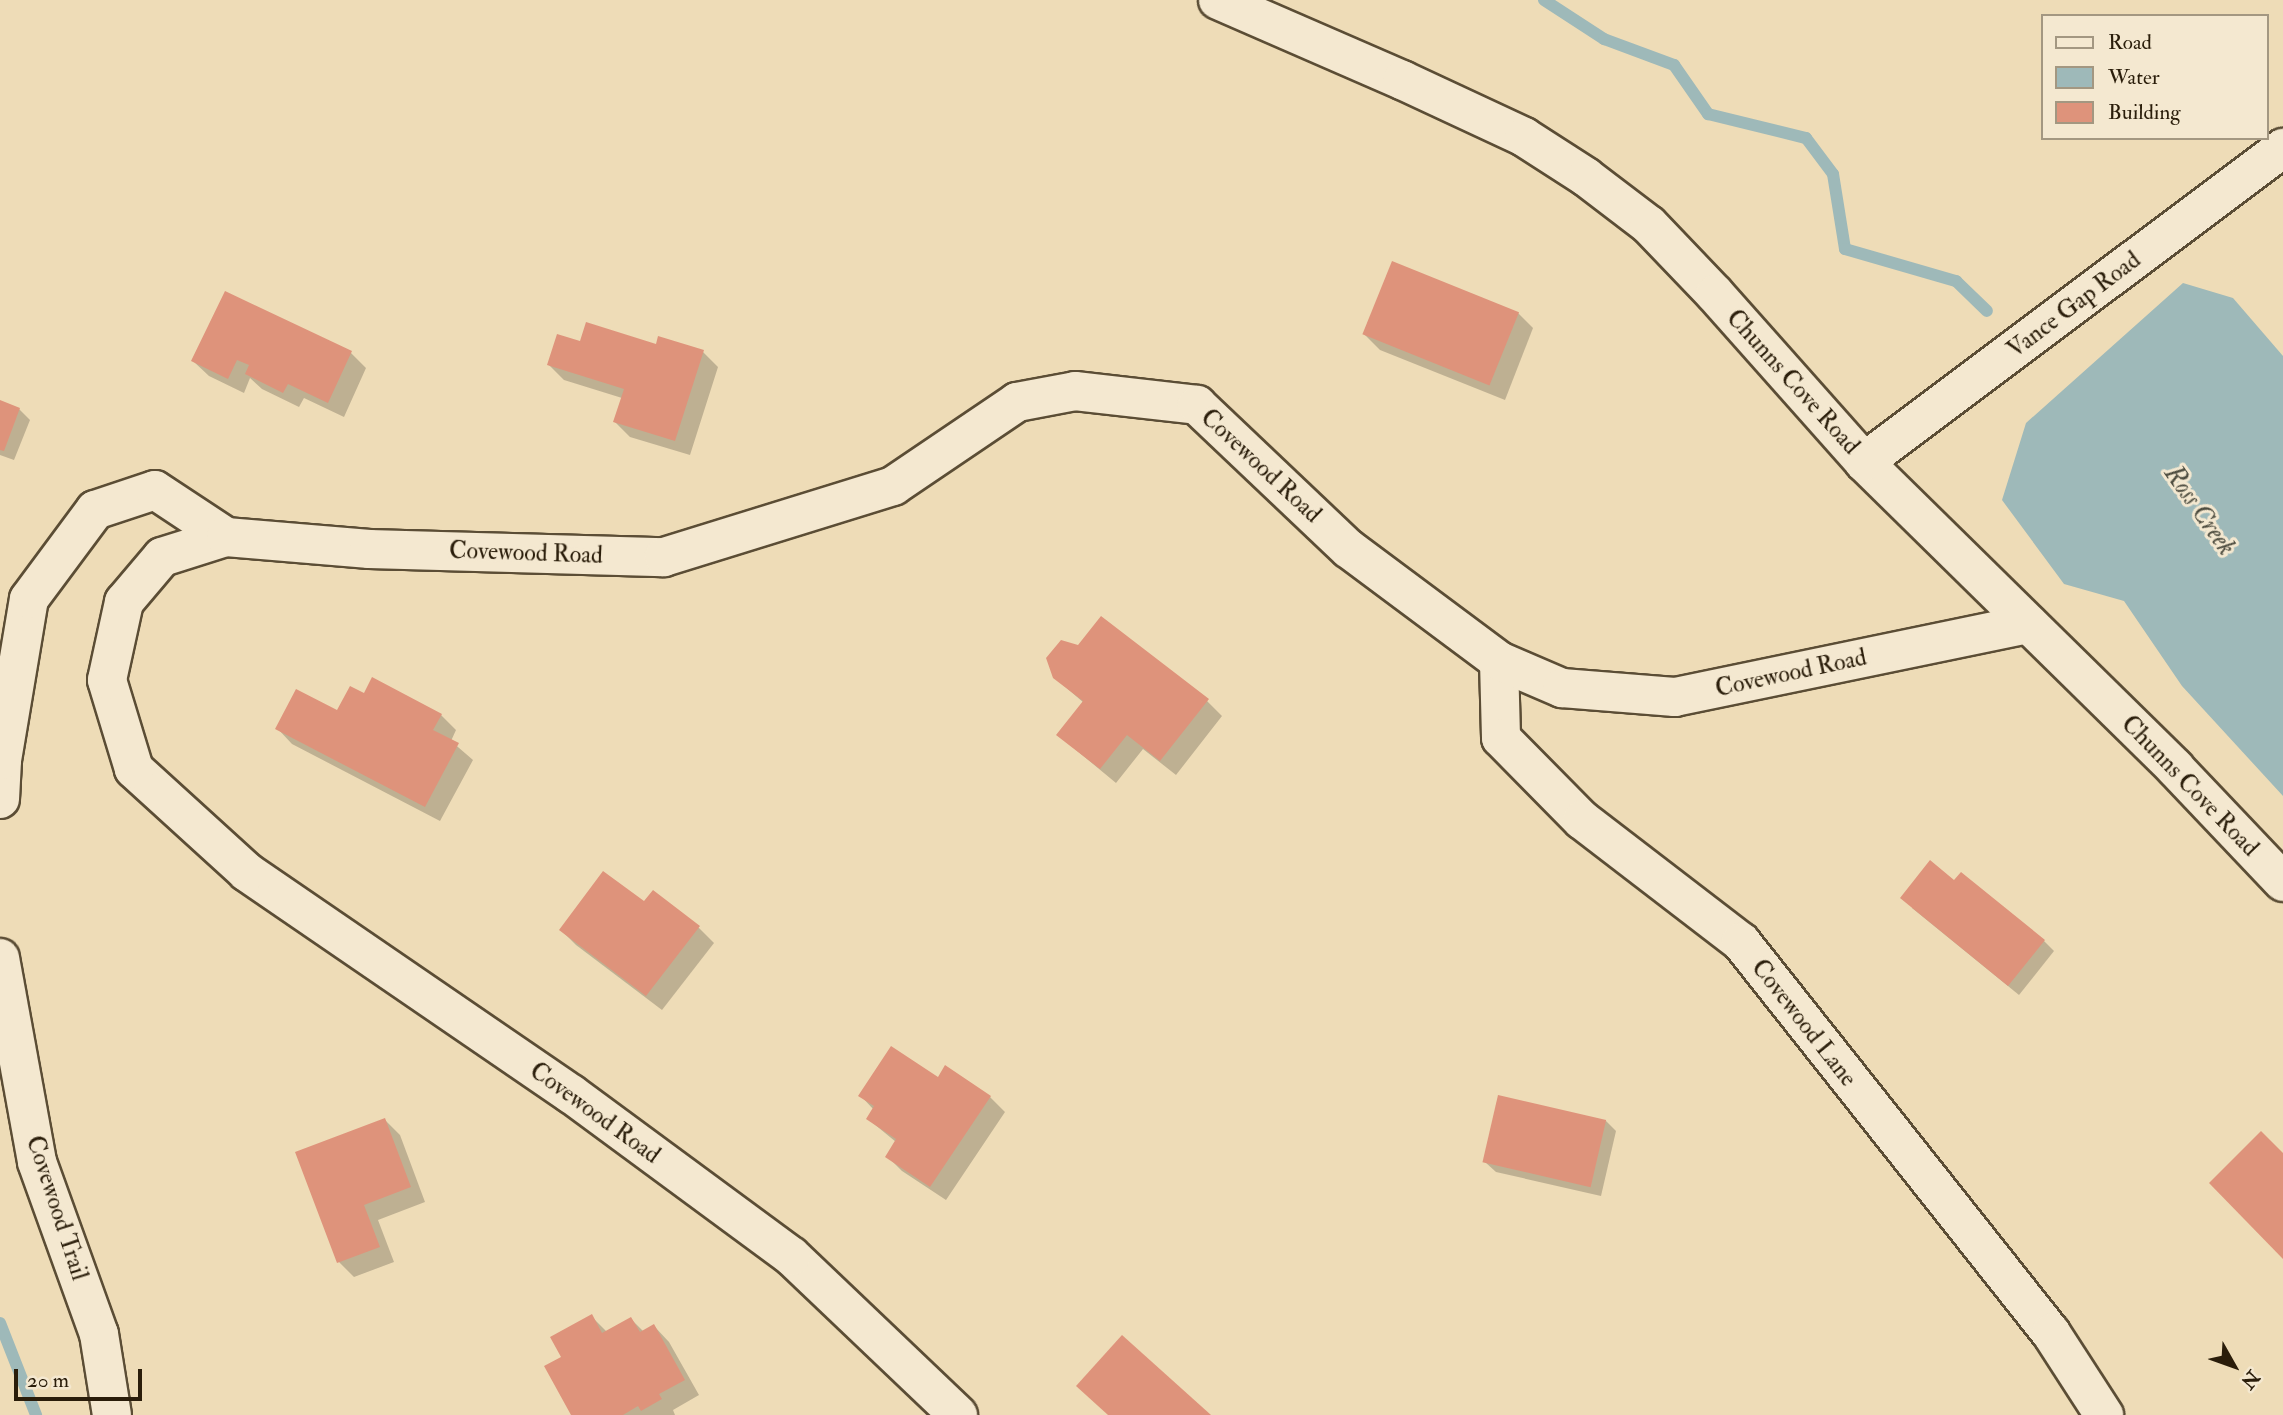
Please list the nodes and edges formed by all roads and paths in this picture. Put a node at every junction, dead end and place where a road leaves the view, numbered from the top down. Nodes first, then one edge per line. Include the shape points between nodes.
1 (1218, 0) edge
2 (2283, 148) edge
3 (1864, 462) junction
4 (226, 537) junction
5 (2029, 624) junction
6 (1499, 661) junction
7 (0, 799) edge
8 (2283, 882) edge
9 (0, 958) edge
10 (111, 1415) edge
11 (958, 1415) edge
12 (2104, 1415) edge

1 - 3 street, Chunns Cove Road via 1524,137 1587,177 1649,225
2 - 3 street, Vance Gap Road
3 - 5 street, Chunns Cove Road
4 - 6 street, Covewood Road via 369,549 664,558 893,486 1017,402 1075,391 1197,405 1349,549
4 - 7 street via 155,491 95,510 29,599 2,760
4 - 11 street, Covewood Road via 162,557 124,602 107,680 134,769 247,872 571,1094 791,1256
5 - 6 street, Covewood Road via 1675,697 1562,688
5 - 8 street, Chunns Cove Road
6 - 12 street, Covewood Lane via 1501,738 1582,820 1741,942 2050,1333
9 - 10 street, Covewood Trail via 37,1162 99,1334

